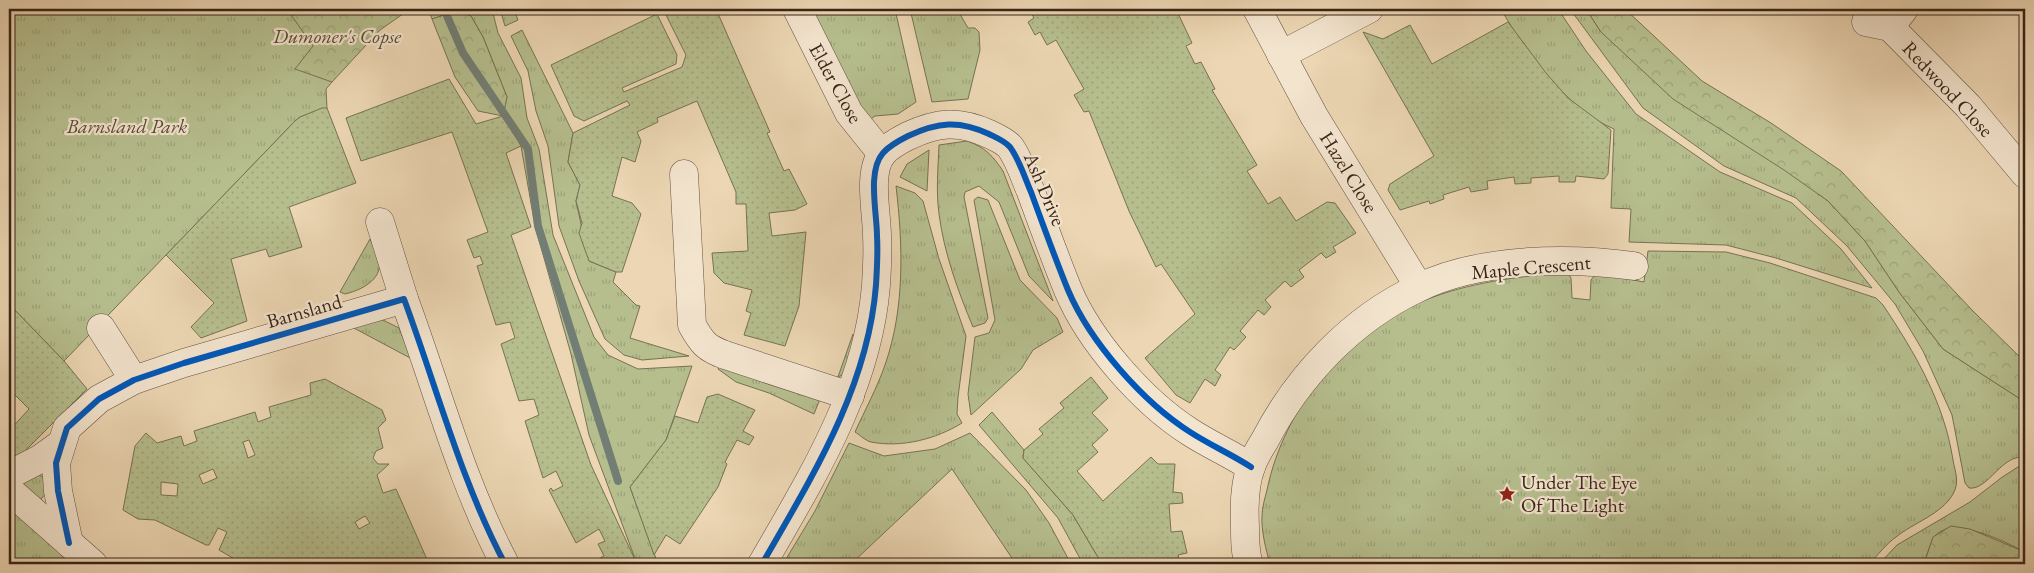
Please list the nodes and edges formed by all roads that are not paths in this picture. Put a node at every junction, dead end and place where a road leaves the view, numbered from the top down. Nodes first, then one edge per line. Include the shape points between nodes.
1 (797, 9) edge
2 (1257, 9) edge
3 (1369, 9) edge
4 (1887, 19) edge
5 (1281, 55) junction
6 (882, 154) junction
7 (684, 174) dead end
8 (2025, 174) edge
9 (380, 222) dead end
10 (1634, 266) dead end
11 (1419, 287) junction
12 (404, 299) junction
13 (101, 328) dead end
14 (134, 380) junction
15 (850, 396) junction
16 (62, 443) junction
17 (1250, 467) junction
18 (9, 475) edge
19 (9, 490) edge
20 (69, 543) junction
21 (93, 564) edge
22 (505, 564) edge
23 (762, 564) edge
24 (1249, 564) edge

1 - 6 street, Elder Close via 849,114
2 - 5 street, Hazel Close
3 - 5 street
4 - 8 street, Redwood Close via 1968,106
5 - 11 street, Hazel Close via 1314,116
6 - 15 street via 874,192 878,235 876,286 867,346
6 - 17 street, Ash Drive via 896,143 931,127 955,124 970,125 1010,147 1025,177 1069,292 1088,326 1120,369 1175,422 1210,446 1235,456
7 - 15 street via 692,325 700,339 708,349
9 - 12 street
10 - 11 street, Maple Crescent via 1596,262 1493,266
11 - 17 street, Maple Crescent via 1371,316 1318,364 1275,419
12 - 14 street, Barnsland
12 - 22 street via 456,450 489,534
13 - 14 street
14 - 16 street, Barnsland via 99,399 67,428
15 - 23 street via 796,506
16 - 18 street, Barnsland
16 - 20 street, Barnsland via 56,463 58,491
17 - 24 street, Maple Crescent via 1244,503
19 - 20 street
20 - 21 street

